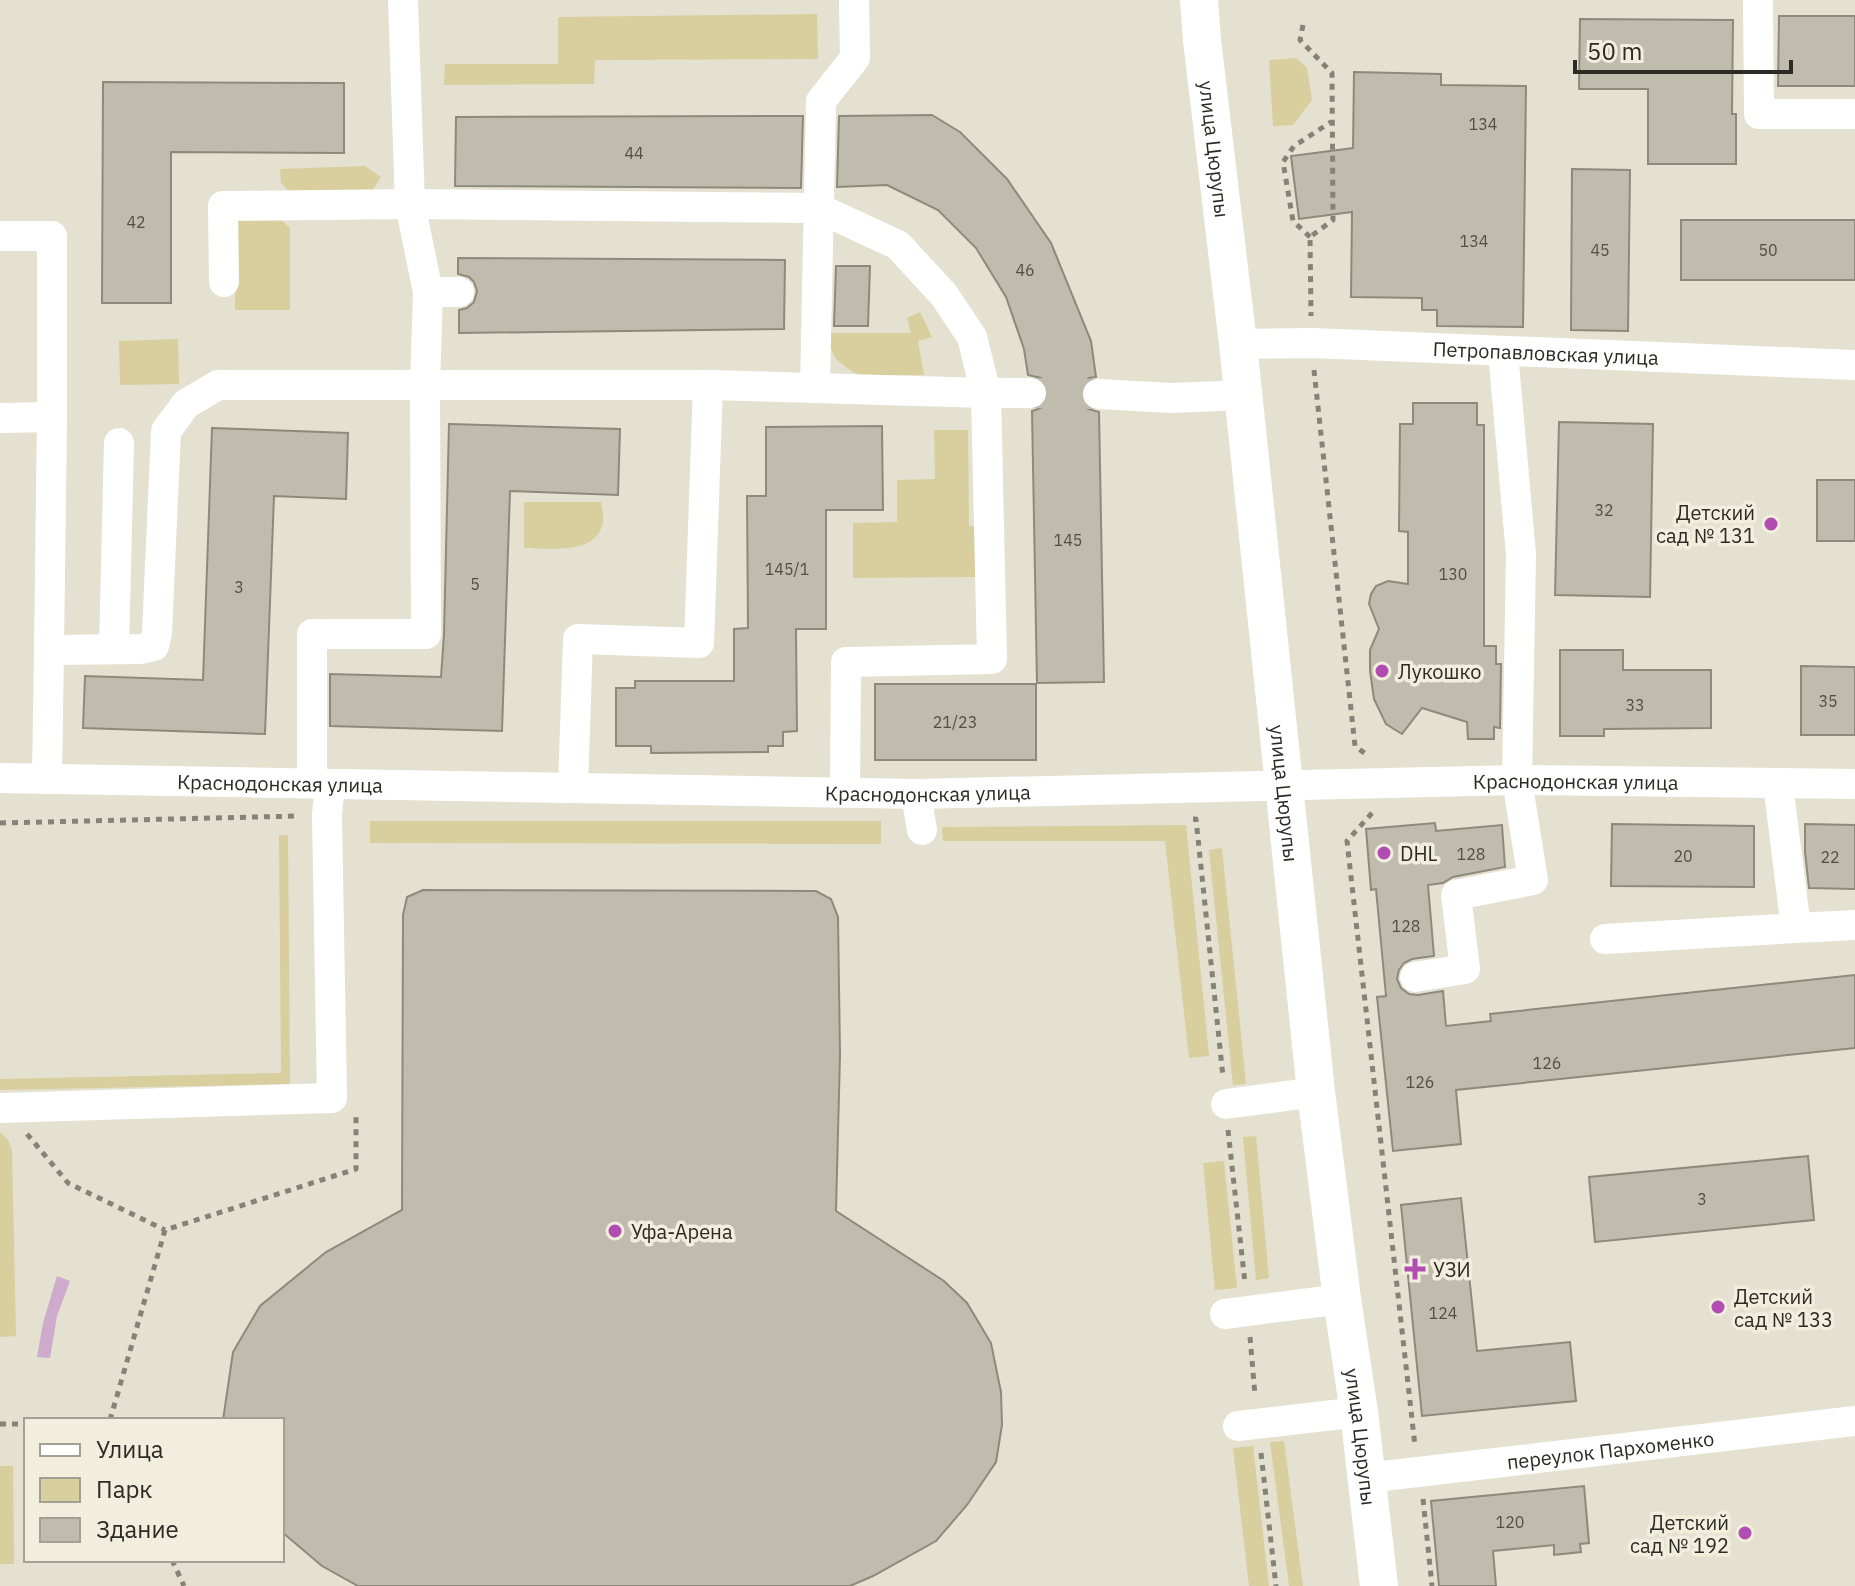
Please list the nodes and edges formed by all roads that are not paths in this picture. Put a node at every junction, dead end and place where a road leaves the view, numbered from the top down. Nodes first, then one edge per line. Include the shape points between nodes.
1 (403, 0) edge
2 (854, 0) edge
3 (1199, 0) edge
4 (1758, 0) edge
5 (1855, 114) edge
6 (410, 204) junction
7 (818, 208) junction
8 (0, 236) edge
9 (224, 282) dead end
10 (428, 292) junction
11 (459, 292) dead end
12 (1238, 344) junction
13 (1503, 352) junction
14 (1855, 365) edge
15 (425, 385) junction
16 (708, 385) junction
17 (815, 388) junction
18 (986, 393) junction
19 (1031, 393) tunnel mouth
20 (1098, 394) tunnel mouth
21 (1243, 395) junction
22 (52, 417) junction
23 (0, 418) edge
24 (119, 443) dead end
25 (114, 649) junction
26 (49, 650) junction
27 (0, 778) edge
28 (47, 779) junction
29 (1517, 780) junction
30 (321, 784) junction
31 (1778, 784) junction
32 (1855, 784) edge
33 (1283, 786) junction
34 (573, 788) junction
35 (845, 792) junction
36 (916, 794) junction
37 (922, 830) dead end
38 (1855, 925) edge
39 (1796, 928) junction
40 (1605, 939) dead end
41 (1415, 977) dead end
42 (1316, 1092) junction
43 (1226, 1104) road end
44 (2, 1108) edge
45 (1342, 1299) junction
46 (1237, 1313) road end
47 (1359, 1412) junction
48 (1855, 1421) edge
49 (1248, 1425) road end
50 (1366, 1478) junction
51 (1379, 1586) edge

1 - 6 street
2 - 7 street via 869,57 821,101
3 - 12 main road, улица Цюрупы
4 - 5 street via 1759,114
6 - 7 street
6 - 9 street via 223,206
6 - 10 street
7 - 17 street
7 - 18 street via 898,245 944,295 972,337
8 - 22 street via 52,236
10 - 11 street
10 - 15 street
12 - 13 street, Петропавловская улица
12 - 21 main road, улица Цюрупы
13 - 14 street, Петропавловская улица
13 - 29 street via 1521,555
15 - 16 street
15 - 25 street via 218,385 186,404 166,431 154,646
15 - 30 street via 426,634 312,634
16 - 17 street
16 - 34 street via 699,643 578,639
17 - 18 street
18 - 19 street
18 - 35 street via 992,659 846,662
20 - 21 street
21 - 33 main road, улица Цюрупы
22 - 23 street
22 - 26 street
24 - 25 street
25 - 26 street
26 - 28 street
27 - 28 street, Краснодонская улица
28 - 30 street, Краснодонская улица
29 - 31 street, Краснодонская улица
29 - 33 street, Краснодонская улица
29 - 41 street via 1533,880 1456,895 1465,969
30 - 34 street, Краснодонская улица
30 - 44 street via 327,815 332,1098
31 - 32 street, Краснодонская улица
31 - 39 street
33 - 36 street, Краснодонская улица
33 - 42 main road, улица Цюрупы
34 - 35 street, Краснодонская улица
35 - 36 street, Краснодонская улица
36 - 37 street
38 - 39 street
39 - 40 street
42 - 43 street
42 - 45 main road, улица Цюрупы
45 - 46 street
45 - 47 main road, улица Цюрупы
47 - 49 street
47 - 50 main road, улица Цюрупы
48 - 50 street, переулок Пархоменко
50 - 51 main road, улица Цюрупы

